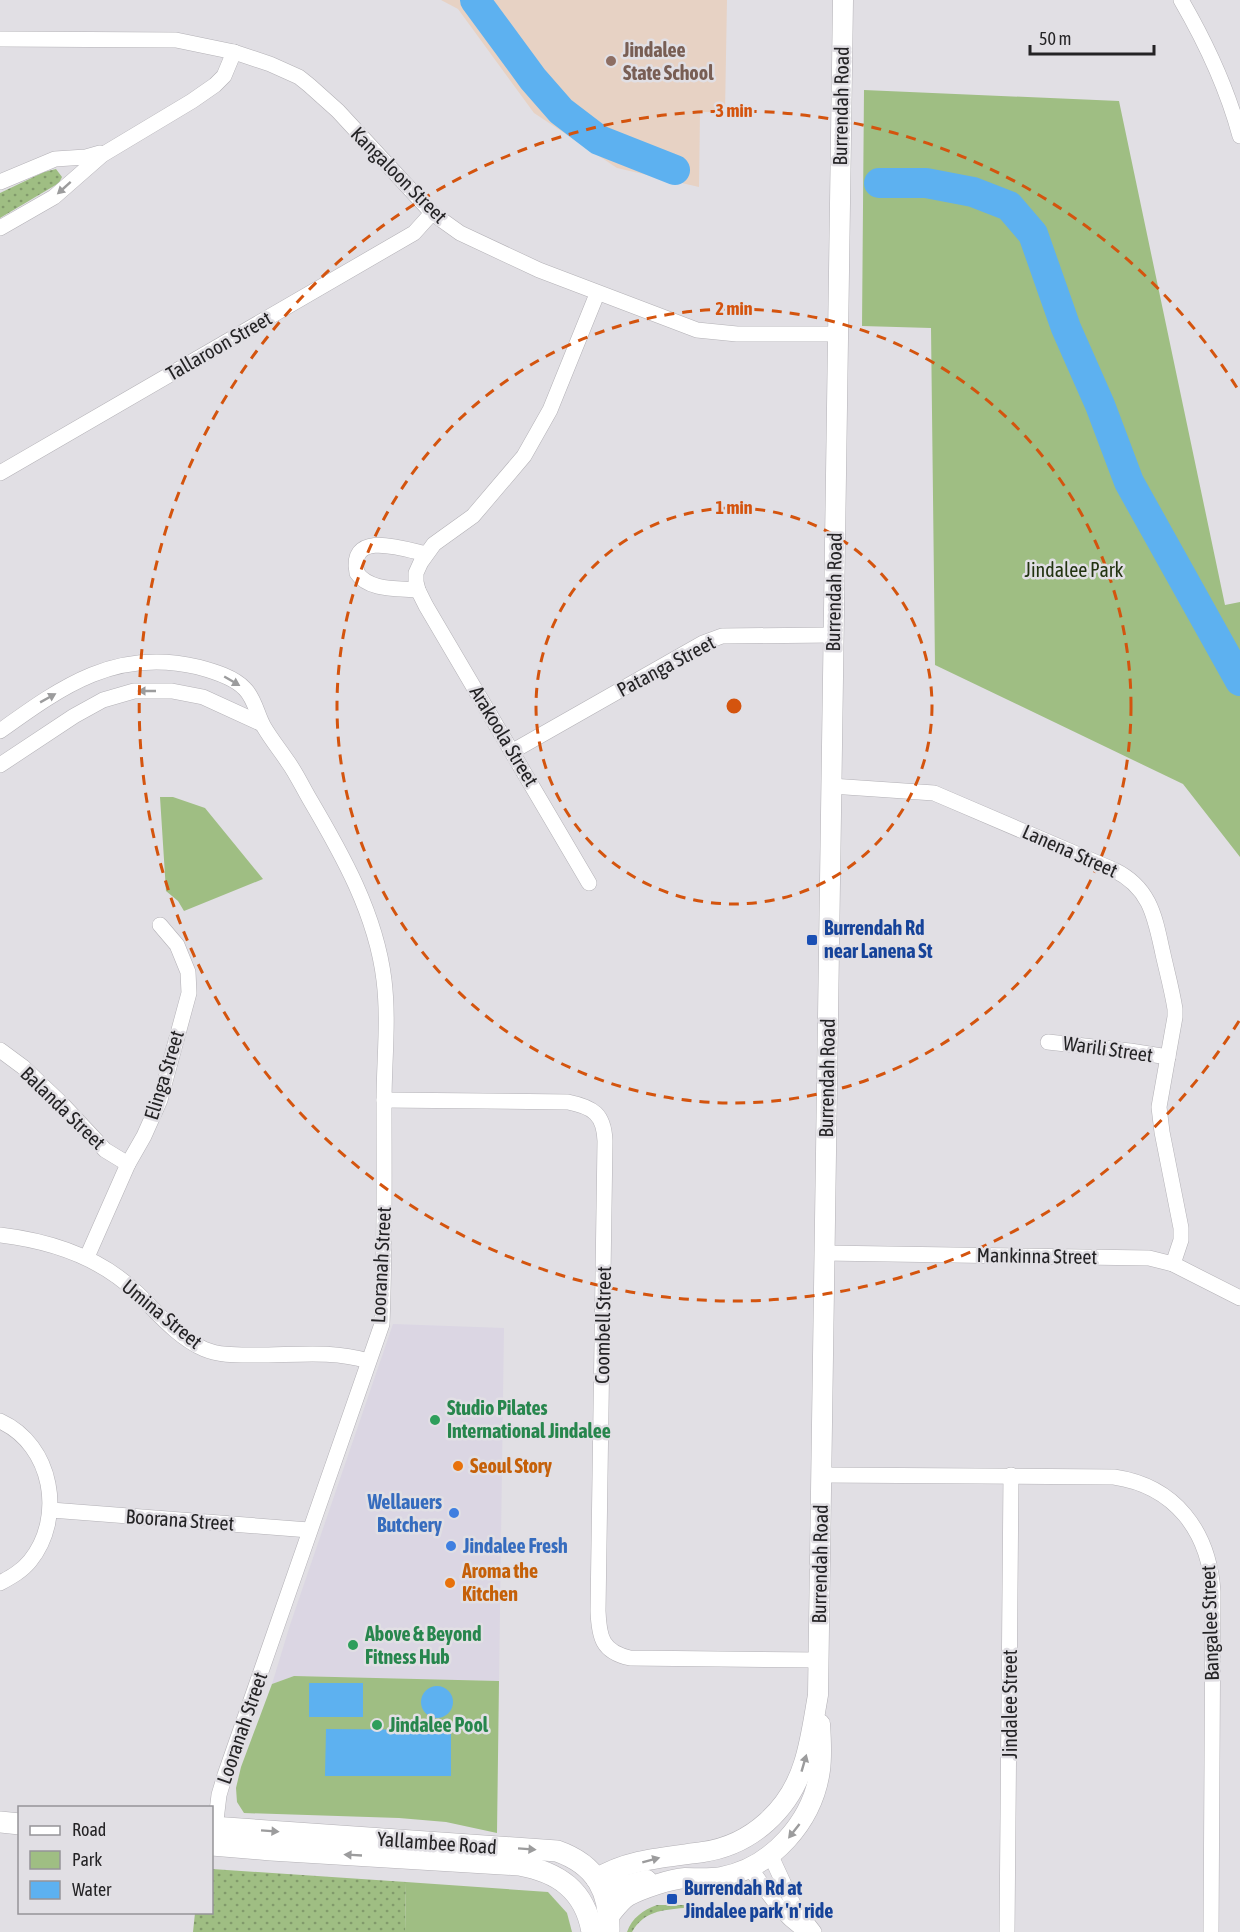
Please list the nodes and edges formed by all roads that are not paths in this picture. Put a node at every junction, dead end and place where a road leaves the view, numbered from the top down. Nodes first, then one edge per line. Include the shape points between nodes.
1 (843, 0) edge
2 (1181, 0) edge
3 (0, 39) edge
4 (234, 52) junction
5 (1240, 136) edge
6 (109, 150) junction
7 (0, 182) edge
8 (432, 213) junction
9 (0, 228) edge
10 (597, 294) junction
11 (837, 334) junction
12 (0, 473) edge
13 (426, 554) junction
14 (418, 590) junction
15 (833, 635) junction
16 (262, 724) junction
17 (0, 730) edge
18 (513, 751) junction
19 (0, 765) edge
20 (831, 786) junction
21 (589, 883) dead end
22 (160, 925) dead end
23 (1048, 1042) dead end
24 (0, 1050) edge
25 (1168, 1058) junction
26 (384, 1100) junction
27 (128, 1164) junction
28 (0, 1235) edge
29 (824, 1253) junction
30 (87, 1257) junction
31 (1173, 1264) junction
32 (1240, 1298) edge
33 (368, 1361) junction
34 (0, 1421) edge
35 (821, 1474) junction
36 (1011, 1475) junction
37 (51, 1510) junction
38 (309, 1530) junction
39 (0, 1583) edge
40 (818, 1660) junction
41 (818, 1695) junction
42 (0, 1822) edge
43 (18, 1824) edge
44 (213, 1836) edge
45 (749, 1836) junction
46 (770, 1854) junction
47 (750, 1867) junction
48 (682, 1878) junction
49 (600, 1885) junction
50 (585, 1907) junction
51 (789, 1909) junction
52 (609, 1924) edge
53 (592, 1932) edge
54 (808, 1932) edge
55 (814, 1932) edge
56 (1007, 1932) edge
57 (1211, 1932) edge

1 - 11 street, Burrendah Road
2 - 5 street via 1227,94
3 - 4 street, Kangaloon Street via 164,38
4 - 6 street via 224,76 215,85
4 - 8 street, Kangaloon Street via 279,68 309,85
6 - 7 street via 86,157 55,159
6 -> 9 street via 54,197
8 - 10 street, Kangaloon Street via 460,233
8 - 12 street, Tallaroon Street via 414,232
10 - 11 street, Kangaloon Street via 697,330
10 - 13 street via 550,410 524,456 473,516
11 - 15 street, Burrendah Road
13 - 14 street via 416,573
13 - 14 street via 374,545 361,551 356,560 357,573 366,583
14 - 18 street, Arakoola Street
15 - 18 street, Patanga Street via 722,636 703,643
15 - 20 street, Burrendah Road
17 -> 16 street, Looranah Street via 41,701 95,672 141,662 174,662 229,678 245,688
16 -> 19 street via 203,697 134,692 103,700
16 - 26 street, Looranah Street via 338,846 376,940 387,1017
18 - 21 street, Arakoola Street
20 - 25 street, Lanena Street via 934,793 1127,876 1145,896 1157,925 1175,1009
20 - 29 street, Burrendah Road
22 - 27 street, Elinga Street via 177,945 188,972 189,993 160,1100
23 - 25 street, Warili Street
24 - 27 street, Balanda Street via 63,1105 105,1150
25 - 31 street, Lanena Street via 1159,1107 1181,1228
26 - 33 street, Looranah Street via 382,1324
26 - 40 street, Coombell Street via 568,1101 583,1105 599,1117 605,1141 598,1611 603,1643 630,1658
27 - 30 street, Elinga Street
28 - 30 street, Umina Street via 38,1241
29 - 31 street, Mankinna Street via 1137,1257
29 - 35 street, Burrendah Road
30 - 33 street, Umina Street via 135,1290 175,1329 216,1353 344,1355
31 - 32 street, Mankinna Street
33 - 38 street, Looranah Street
34 - 37 street via 16,1430 37,1452
35 - 36 street, Bangalee Street
35 - 40 street, Burrendah Road
36 - 56 street, Jindalee Street
36 - 57 street, Bangalee Street via 1102,1476 1137,1482 1178,1507 1204,1545 1213,1592
37 - 38 street, Boorana Street
37 - 39 street via 39,1548 16,1575
38 - 44 street, Looranah Street via 219,1796
40 - 41 street, Burrendah Road
45 -> 41 street, Burrendah Road via 778,1813 794,1788 805,1760
41 -> 46 street via 821,1749 816,1785 804,1817
42 - 43 main road
44 -> 49 main road, Yallambee Road via 557,1851 578,1860
50 -> 44 main road, Yallambee Road via 564,1882 540,1869
45 - 46 street
45 - 47 street
49 -> 45 street, Burrendah Road via 623,1867 720,1848
46 - 47 street
46 - 51 street
47 - 48 street via 723,1877
47 - 51 street
48 - 49 street
48 - 52 street via 629,1896 618,1905
49 - 50 main road via 588,1893
49 - 52 main road
50 - 53 main road, Yallambee Road
51 - 54 street via 798,1926
51 - 55 street

